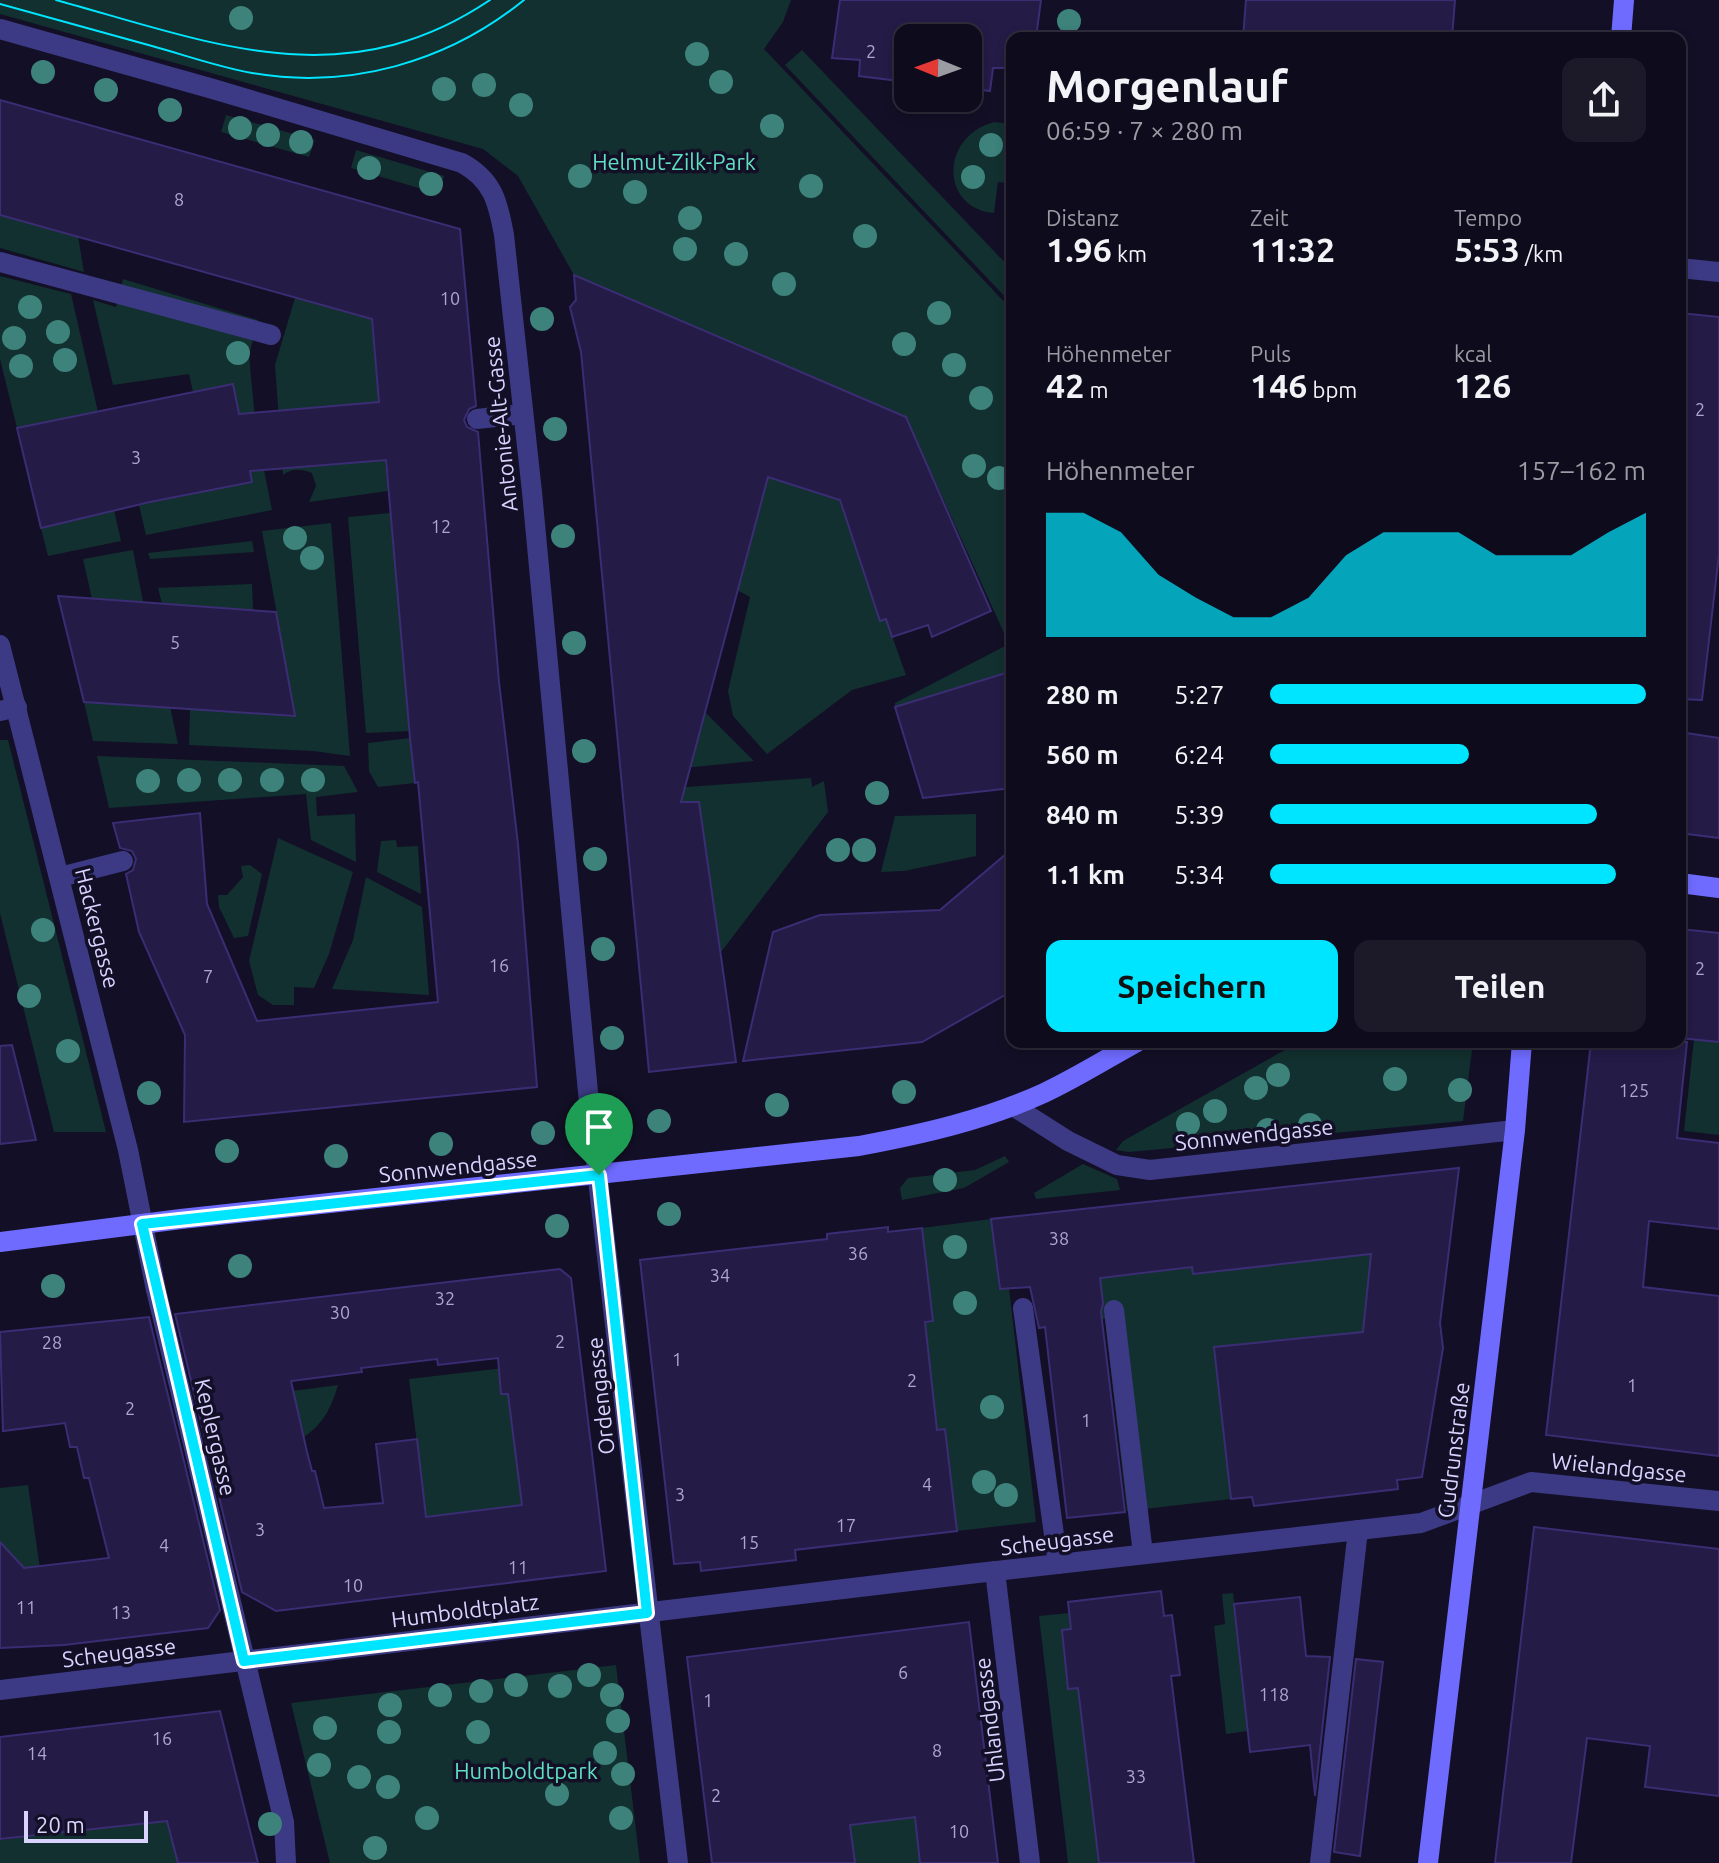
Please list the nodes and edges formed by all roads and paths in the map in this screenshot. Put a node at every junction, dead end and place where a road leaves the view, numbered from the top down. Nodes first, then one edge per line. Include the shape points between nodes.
1 (1624, 0) edge
2 (0, 29) edge
3 (1621, 32) edge
4 (0, 262) edge
5 (1686, 269) edge
6 (1719, 272) edge
7 (271, 335) dead end
8 (523, 414) junction
9 (477, 419) dead end
10 (0, 645) edge
11 (8, 709) edge
12 (123, 861) dead end
13 (60, 877) junction
14 (1686, 884) edge
15 (1719, 888) edge
16 (1126, 1048) edge
17 (1522, 1048) edge
18 (1013, 1106) junction
19 (1515, 1130) junction
20 (599, 1175) junction
21 (142, 1224) junction
22 (0, 1242) edge
23 (1023, 1308) dead end
24 (1114, 1310) dead end
25 (1719, 1501) edge
26 (1470, 1504) junction
27 (1358, 1530) junction
28 (1143, 1554) junction
29 (1058, 1564) junction
30 (995, 1571) junction
31 (647, 1613) junction
32 (244, 1661) junction
33 (0, 1690) edge
34 (286, 1863) edge
35 (678, 1863) edge
36 (1030, 1863) edge
37 (1320, 1863) edge
38 (1428, 1863) edge

1 - 3 main road
2 - 8 street, Antonie-Alt-Gasse via 435,153 479,172 499,207
4 - 7 street
5 - 6 street
8 - 9 street
8 - 20 street, Antonie-Alt-Gasse
10 - 11 street, Hackergasse
11 - 13 street, Hackergasse
12 - 13 street
13 - 21 street, Hackergasse
14 - 15 main road
16 - 18 main road, Sonnwendgasse
17 - 19 main road, Gudrunstraße
18 - 19 street, Sonnwendgasse via 1117,1165 1150,1170
18 - 20 main road, Sonnwendgasse via 859,1146
19 - 26 main road, Gudrunstraße
20 - 21 main road, Sonnwendgasse
20 - 31 street, Ordengasse
21 - 22 main road, Sonnwendgasse
21 - 32 street, Keplergasse
23 - 29 street
24 - 28 street
25 - 26 street, Wielandgasse via 1531,1482
26 - 27 street, Scheugasse via 1421,1523
26 - 38 main road, Gudrunstraße
27 - 28 street, Scheugasse
27 - 37 street
28 - 29 street, Scheugasse
29 - 30 street, Scheugasse
30 - 31 street, Scheugasse
30 - 36 street, Uhlandgasse
31 - 32 street, Humboldtplatz
31 - 35 street
32 - 33 street, Scheugasse
32 - 34 street via 284,1822

